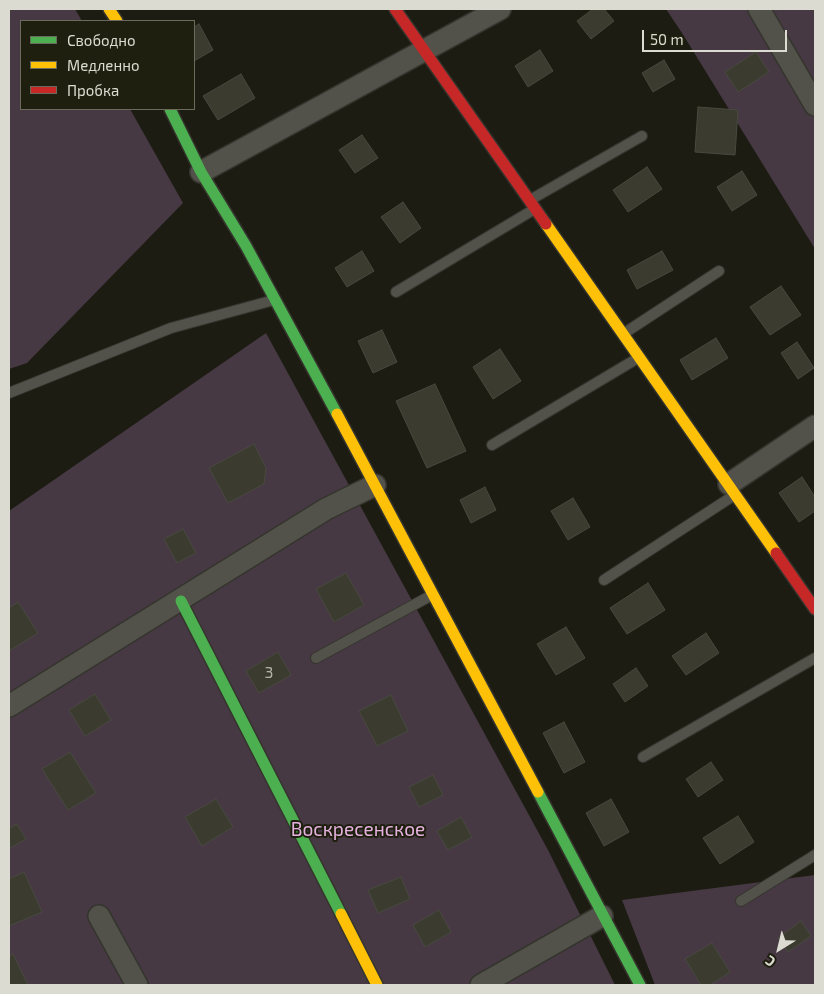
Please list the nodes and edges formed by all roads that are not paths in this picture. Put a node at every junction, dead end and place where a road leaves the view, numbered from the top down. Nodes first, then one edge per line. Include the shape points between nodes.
1 (108, 9) edge
2 (395, 9) edge
3 (500, 9) edge
4 (759, 9) edge
5 (117, 20) edge
6 (424, 50) junction
7 (815, 104) edge
8 (170, 110) edge
9 (642, 136) dead end
10 (201, 172) junction
11 (531, 205) junction
12 (718, 271) dead end
13 (396, 292) dead end
14 (275, 299) junction
15 (622, 334) junction
16 (639, 357) junction
17 (9, 393) edge
18 (815, 426) edge
19 (492, 445) dead end
20 (376, 485) junction
21 (733, 489) junction
22 (604, 580) dead end
23 (433, 595) junction
24 (181, 601) junction
25 (815, 609) edge
26 (316, 658) dead end
27 (815, 658) edge
28 (9, 706) edge
29 (643, 757) dead end
30 (815, 855) edge
31 (740, 901) dead end
32 (99, 916) dead end
33 (602, 916) junction
34 (137, 985) edge
35 (377, 985) edge
36 (481, 985) edge
37 (640, 985) edge

1 - 5 street
2 - 6 street
3 - 6 street
4 - 7 street
6 - 10 street
6 - 11 street
8 - 10 street
9 - 11 lane
10 - 14 street
11 - 13 lane
11 - 15 street
12 - 15 lane
14 - 17 lane via 171,328
14 - 20 street
15 - 16 street
16 - 19 lane
16 - 21 street
18 - 21 street
20 - 23 street
20 - 24 street via 326,509
21 - 22 lane
21 - 25 street
23 - 26 lane
23 - 33 street
24 - 28 street
24 - 35 street
27 - 29 lane
30 - 31 lane
32 - 34 street
33 - 36 street
33 - 37 street

